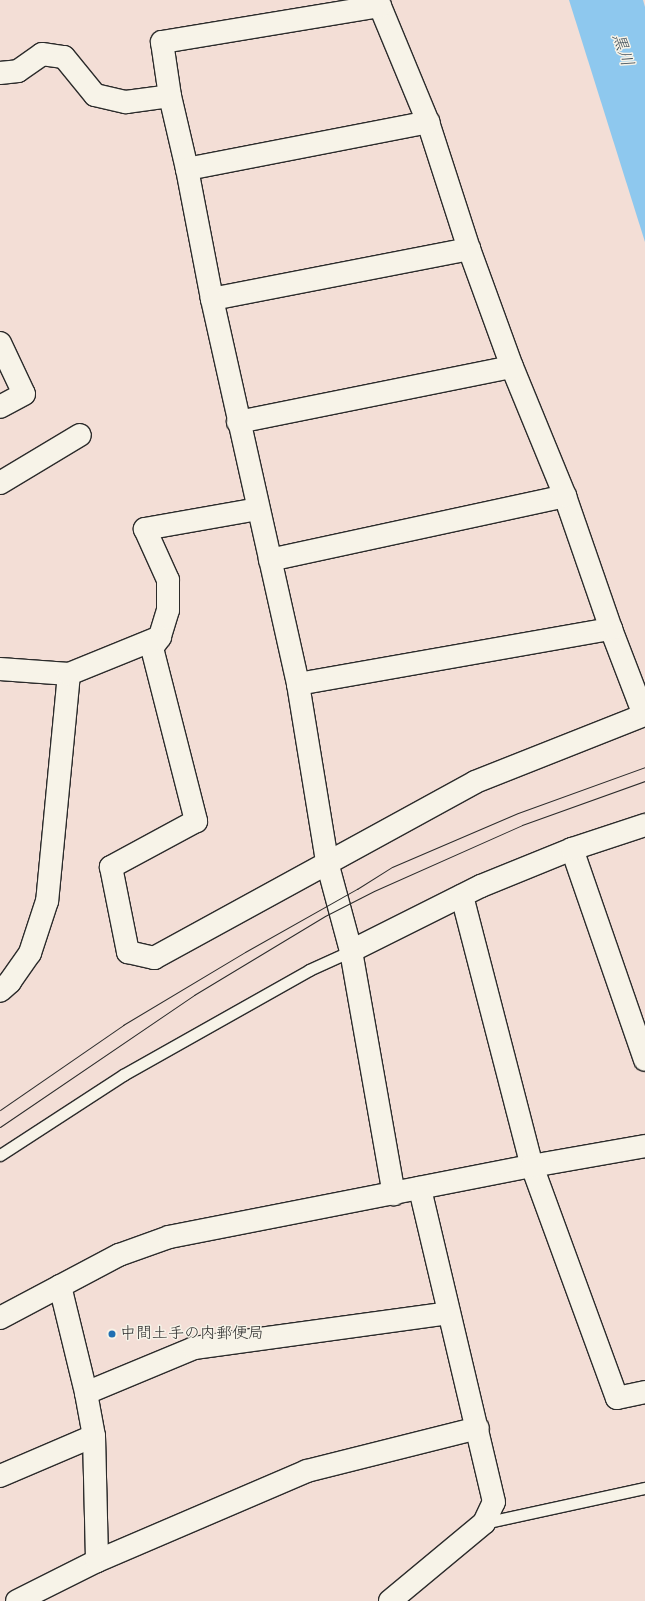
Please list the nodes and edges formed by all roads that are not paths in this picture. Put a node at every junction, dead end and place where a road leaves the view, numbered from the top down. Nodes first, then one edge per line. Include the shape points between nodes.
1 (0, 73) edge
2 (170, 96) junction
3 (428, 122) junction
4 (187, 169) junction
5 (469, 249) junction
6 (212, 298) junction
7 (0, 343) edge
8 (512, 367) junction
9 (0, 407) edge
10 (238, 422) junction
11 (80, 435) dead end
12 (0, 483) edge
13 (565, 496) junction
14 (258, 509) junction
15 (270, 560) junction
16 (611, 629) junction
17 (160, 637) junction
18 (0, 669) edge
19 (69, 674) junction
20 (298, 684) junction
21 (645, 825) edge
22 (572, 850) junction
23 (327, 862) junction
24 (462, 896) junction
25 (351, 951) junction
26 (0, 991) edge
27 (645, 1060) edge
28 (645, 1146) edge
29 (0, 1155) edge
30 (532, 1166) junction
31 (420, 1188) junction
32 (394, 1194) junction
33 (60, 1286) junction
34 (449, 1313) junction
35 (0, 1318) edge
36 (645, 1392) edge
37 (86, 1393) junction
38 (478, 1428) junction
39 (94, 1436) junction
40 (0, 1476) edge
41 (645, 1488) edge
42 (484, 1523) junction
43 (97, 1561) junction
44 (17, 1601) edge
45 (390, 1601) edge

1 - 2 street via 18,71 42,54 64,57 95,95 126,102
2 - 3 street via 162,42 380,6
2 - 4 street
3 - 4 street
3 - 5 street
4 - 6 street
5 - 6 street
5 - 8 street
6 - 10 street
7 - 9 street via 24,394
8 - 10 street
8 - 13 street
10 - 14 street
11 - 12 street
13 - 15 street
13 - 16 street
14 - 15 street
14 - 17 street via 146,529 168,580 168,610
15 - 20 street
16 - 20 street
16 - 23 street via 644,716 475,782
17 - 19 street
17 - 23 street via 152,648 196,821 111,867 128,952 154,958
18 - 19 street
19 - 26 street via 47,901 30,953 10,982
20 - 23 street
21 - 22 street
22 - 24 street
22 - 27 street
23 - 25 street
24 - 25 street
24 - 30 street
25 - 29 lane via 310,970 123,1075
25 - 32 street
28 - 30 street
30 - 31 street
30 - 36 street via 616,1398
31 - 32 street
31 - 34 street
32 - 33 street via 169,1237 119,1255
33 - 35 street
33 - 37 street
34 - 37 street via 194,1348
34 - 38 street
37 - 39 street
38 - 42 street via 494,1502
38 - 43 street via 307,1471
39 - 40 street
39 - 43 street
41 - 42 lane
42 - 45 street
43 - 44 street

